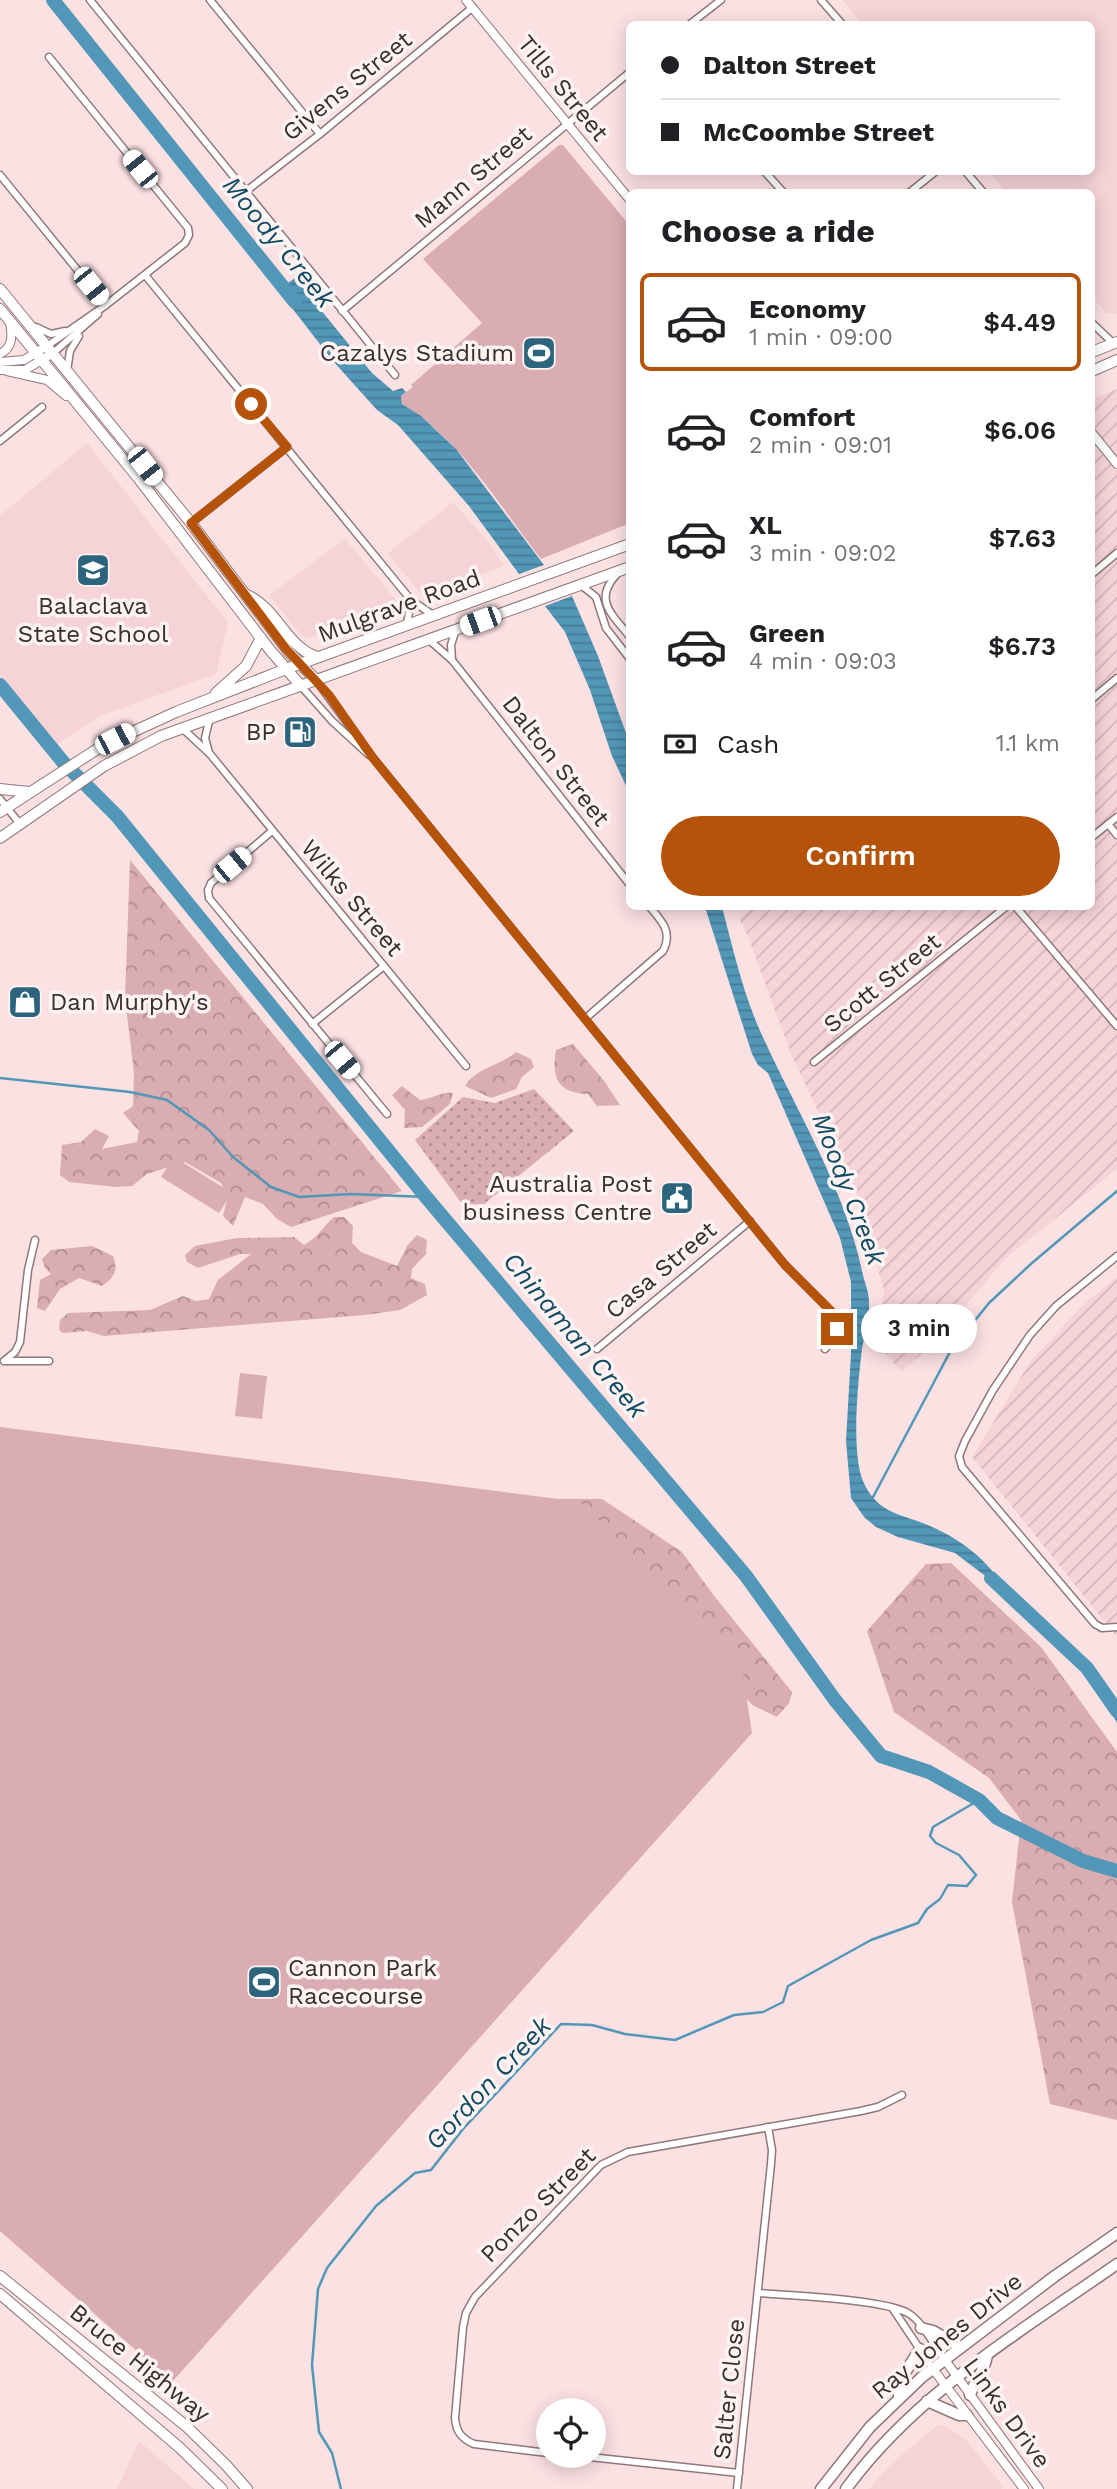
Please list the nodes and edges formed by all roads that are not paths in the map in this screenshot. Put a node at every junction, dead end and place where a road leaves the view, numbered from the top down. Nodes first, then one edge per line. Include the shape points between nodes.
1 (90, 0) edge
2 (209, 0) edge
3 (721, 0) edge
4 (821, 0) edge
5 (469, 4) edge
6 (694, 21) edge
7 (839, 21) edge
8 (49, 57) dead end
9 (626, 75) edge
10 (567, 123) junction
11 (320, 134) junction
12 (0, 174) edge
13 (768, 175) edge
14 (931, 175) edge
15 (969, 175) edge
16 (780, 189) edge
17 (914, 189) edge
18 (980, 189) edge
19 (245, 192) junction
20 (626, 195) edge
21 (145, 275) junction
22 (0, 289) edge
23 (106, 305) junction
24 (0, 309) edge
25 (342, 311) junction
26 (20, 316) junction
27 (9, 321) junction
28 (1095, 325) edge
29 (86, 326) junction
30 (71, 329) junction
31 (1115, 342) edge
32 (50, 350) junction
33 (1095, 351) edge
34 (0, 354) edge
35 (40, 357) junction
36 (1117, 360) edge
37 (0, 362) edge
38 (1095, 370) edge
39 (4, 371) edge
40 (67, 371) junction
41 (395, 375) dead end
42 (42, 407) dead end
43 (96, 425) junction
44 (1095, 437) edge
45 (0, 442) edge
46 (287, 447) junction
47 (1117, 464) edge
48 (191, 523) junction
49 (626, 545) edge
50 (1117, 553) edge
51 (625, 569) edge
52 (1095, 571) edge
53 (581, 585) junction
54 (247, 595) junction
55 (411, 600) junction
56 (433, 615) junction
57 (615, 618) junction
58 (407, 624) junction
59 (604, 624) junction
60 (456, 629) junction
61 (626, 631) edge
62 (261, 638) junction
63 (428, 639) junction
64 (626, 654) edge
65 (317, 657) junction
66 (452, 660) junction
67 (300, 663) junction
68 (286, 668) junction
69 (1117, 678) edge
70 (316, 680) junction
71 (301, 686) junction
72 (1095, 696) edge
73 (210, 698) junction
74 (210, 717) junction
75 (182, 728) junction
76 (210, 754) junction
77 (373, 758) junction
78 (0, 789) edge
79 (29, 792) junction
80 (2, 806) edge
81 (1117, 817) edge
82 (20, 824) junction
83 (1108, 824) junction
84 (272, 831) junction
85 (1095, 835) edge
86 (1117, 835) edge
87 (0, 838) edge
88 (626, 880) edge
89 (652, 910) edge
90 (1002, 910) edge
91 (1018, 910) edge
92 (384, 966) junction
93 (586, 1018) junction
94 (312, 1024) junction
95 (1117, 1026) edge
96 (814, 1062) dead end
97 (466, 1066) dead end
98 (387, 1114) dead end
99 (750, 1221) junction
100 (36, 1240) dead end
101 (1117, 1256) edge
102 (597, 1349) dead end
103 (825, 1349) dead end
104 (2, 1361) edge
105 (49, 1361) dead end
106 (1113, 1628) edge
107 (902, 2095) dead end
108 (768, 2127) junction
109 (1117, 2233) edge
110 (1117, 2264) edge
111 (0, 2276) edge
112 (758, 2293) junction
113 (0, 2294) edge
114 (893, 2309) junction
115 (921, 2328) junction
116 (961, 2347) junction
117 (920, 2349) junction
118 (987, 2355) junction
119 (945, 2360) junction
120 (933, 2369) junction
121 (957, 2376) junction
122 (945, 2385) junction
123 (970, 2395) junction
124 (900, 2397) junction
125 (927, 2401) junction
126 (967, 2415) junction
127 (536, 2452) edge
128 (606, 2459) edge
129 (739, 2473) junction
130 (1037, 2488) edge
131 (222, 2489) edge
132 (247, 2489) edge
133 (737, 2489) edge
134 (821, 2489) edge
135 (846, 2489) edge
136 (1025, 2489) edge

1 - 19 street
2 - 11 street
3 - 6 street
4 - 7 street
5 - 10 street, Tills Street
5 - 11 street, Givens Street
8 - 21 street via 188,228 185,243
9 - 10 street, Mann Street
10 - 20 street, Tills Street
10 - 25 street, Mann Street
11 - 19 street, Givens Street
12 - 23 street
13 - 16 street
14 - 17 street
15 - 18 street
19 - 25 street
21 - 23 street
21 - 46 street
22 - 26 main road
23 - 29 street
23 - 30 street
24 - 27 main road
25 - 41 street
26 - 30 street via 47,334
26 - 32 main road
27 - 34 street via 11,342
27 - 35 main road
28 - 31 street
29 - 32 street
29 - 40 street via 71,347
30 - 32 street
31 - 33 main road
32 - 35 street
32 - 40 main road
35 - 37 street
35 - 39 street via 25,370
35 - 43 main road
36 - 38 main road
39 - 43 street via 52,383
40 - 48 main road
42 - 45 street
43 - 62 main road
44 - 47 street
46 - 48 street
46 - 55 street
48 - 54 main road
49 - 56 main road, Mulgrave Road
50 - 52 street
51 - 53 main road, Mulgrave Road
51 - 57 street via 609,583 605,596
53 - 59 street via 596,597
53 - 60 main road, Mulgrave Road
54 - 65 main road via 261,601 301,650
54 - 67 main road
55 - 56 street
55 - 58 street
56 - 58 main road, Mulgrave Road
57 - 59 street
57 - 61 street
58 - 65 main road, Mulgrave Road
59 - 64 street
60 - 63 main road, Mulgrave Road
60 - 66 street
62 - 68 main road
62 - 73 main road via 246,666
63 - 66 street, Dalton Street
63 - 70 main road, Mulgrave Road
65 - 67 main road, Mulgrave Road
66 - 88 street, Dalton Street
67 - 68 main road, Mulgrave Road
67 - 70 main road
68 - 71 main road
68 - 73 main road, Mulgrave Road
69 - 72 street
70 - 71 main road, Mulgrave Road
70 - 77 street
71 - 74 main road, Mulgrave Road
71 - 77 street
73 - 79 main road, Mulgrave Road via 127,733
74 - 75 main road, Mulgrave Road
74 - 76 street via 205,738
75 - 76 street, Wilks Street
75 - 82 main road, Mulgrave Road via 132,750
76 - 84 street, Wilks Street
77 - 93 street
78 - 79 main road
79 - 80 main road, Mulgrave Road
80 - 82 street
81 - 83 street
82 - 87 main road, Mulgrave Road
83 - 85 street
83 - 86 street
84 - 92 street, Wilks Street
84 - 94 street via 208,890 211,901
89 - 93 street via 669,939 663,951
90 - 96 street, Scott Street
91 - 95 street
92 - 94 street
92 - 97 street, Wilks Street
93 - 99 street
94 - 98 street
99 - 102 street, Casa Street
99 - 103 street via 835,1316 836,1333
100 - 104 street via 20,1342
101 - 106 street via 1056,1306 1030,1335 993,1390 959,1456 962,1467 1095,1624
104 - 105 street
107 - 108 street, Ponzo Street via 878,2108
108 - 112 street, Salter Close via 772,2156
108 - 127 street, Ponzo Street via 611,2158 588,2176 475,2297 463,2327 456,2428 474,2444
109 - 116 highway, Ray Jones Drive
110 - 118 highway, Ray Jones Drive
111 - 132 main road, Bruce Highway via 186,2426
112 - 114 street
112 - 129 street, Salter Close
113 - 131 main road, Bruce Highway
114 - 115 street via 909,2314
114 - 117 street
115 - 116 highway
115 - 119 street
116 - 119 highway, Ray Jones Drive
117 - 120 street
117 - 124 highway via 899,2382
118 - 121 highway, Ray Jones Drive
118 - 123 highway via 985,2370
119 - 120 highway, Ray Jones Drive
119 - 121 street, Links Drive
120 - 122 street, Links Drive
120 - 124 highway, Ray Jones Drive
121 - 122 highway, Ray Jones Drive
121 - 123 street, Links Drive
122 - 125 highway, Ray Jones Drive
122 - 126 street, Links Drive
123 - 130 street, Links Drive
124 - 134 highway, Ray Jones Drive
125 - 126 highway
125 - 135 highway, Ray Jones Drive via 884,2442
126 - 136 street, Links Drive
128 - 129 street
129 - 133 street, Salter Close
130 - 136 street

